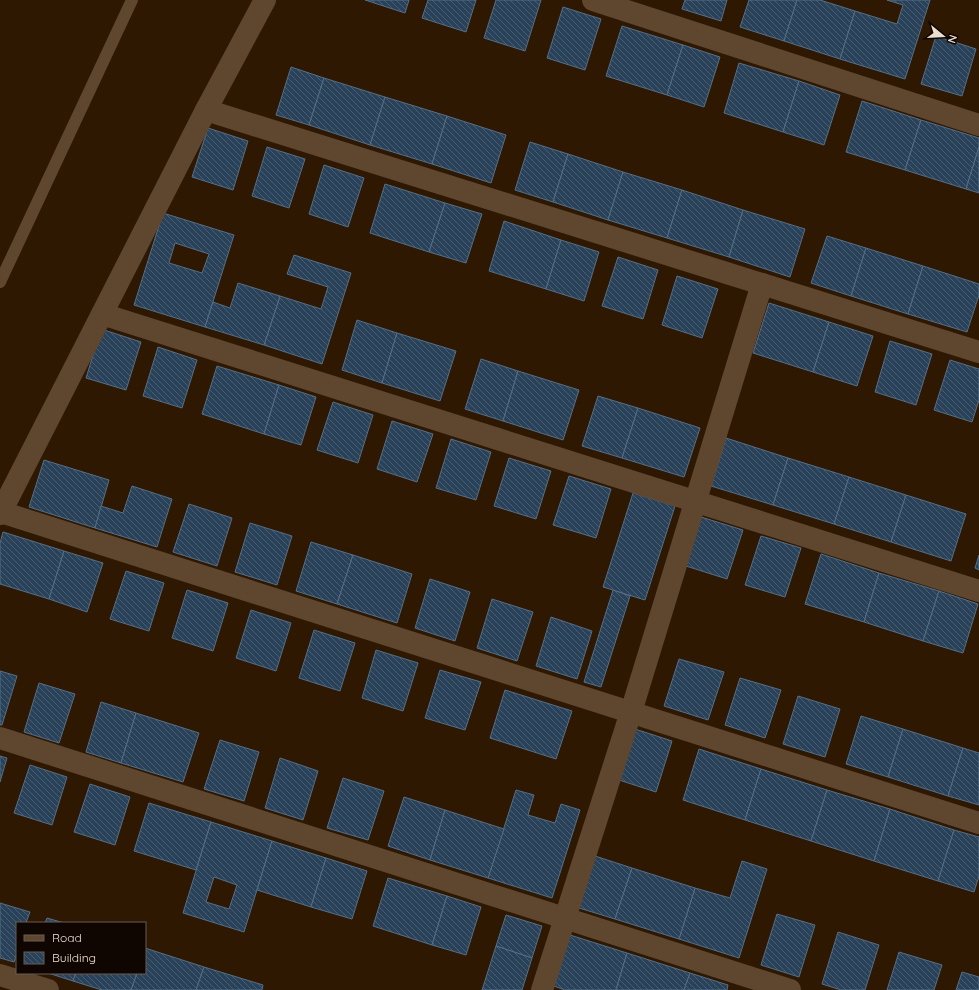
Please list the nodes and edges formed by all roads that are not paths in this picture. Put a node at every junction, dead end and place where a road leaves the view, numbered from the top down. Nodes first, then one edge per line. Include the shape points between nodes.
1 (132, 0) edge
2 (266, 0) edge
3 (593, 0) edge
4 (206, 110) junction
5 (979, 126) edge
6 (0, 282) edge
7 (762, 284) junction
8 (102, 314) junction
9 (979, 352) edge
10 (697, 502) junction
11 (1, 513) edge
12 (979, 591) edge
13 (631, 712) junction
14 (0, 738) edge
15 (979, 823) edge
16 (564, 918) junction
17 (0, 975) edge
18 (48, 990) edge
19 (542, 990) edge
20 (790, 990) edge

1 - 6 lane
2 - 4 street
3 - 5 street
4 - 7 street
4 - 8 street
7 - 9 street
7 - 10 street
8 - 10 street
8 - 11 street
10 - 12 street
10 - 13 street
11 - 13 street
13 - 15 street
13 - 16 street
14 - 16 street
16 - 19 street
16 - 20 street
17 - 18 street

